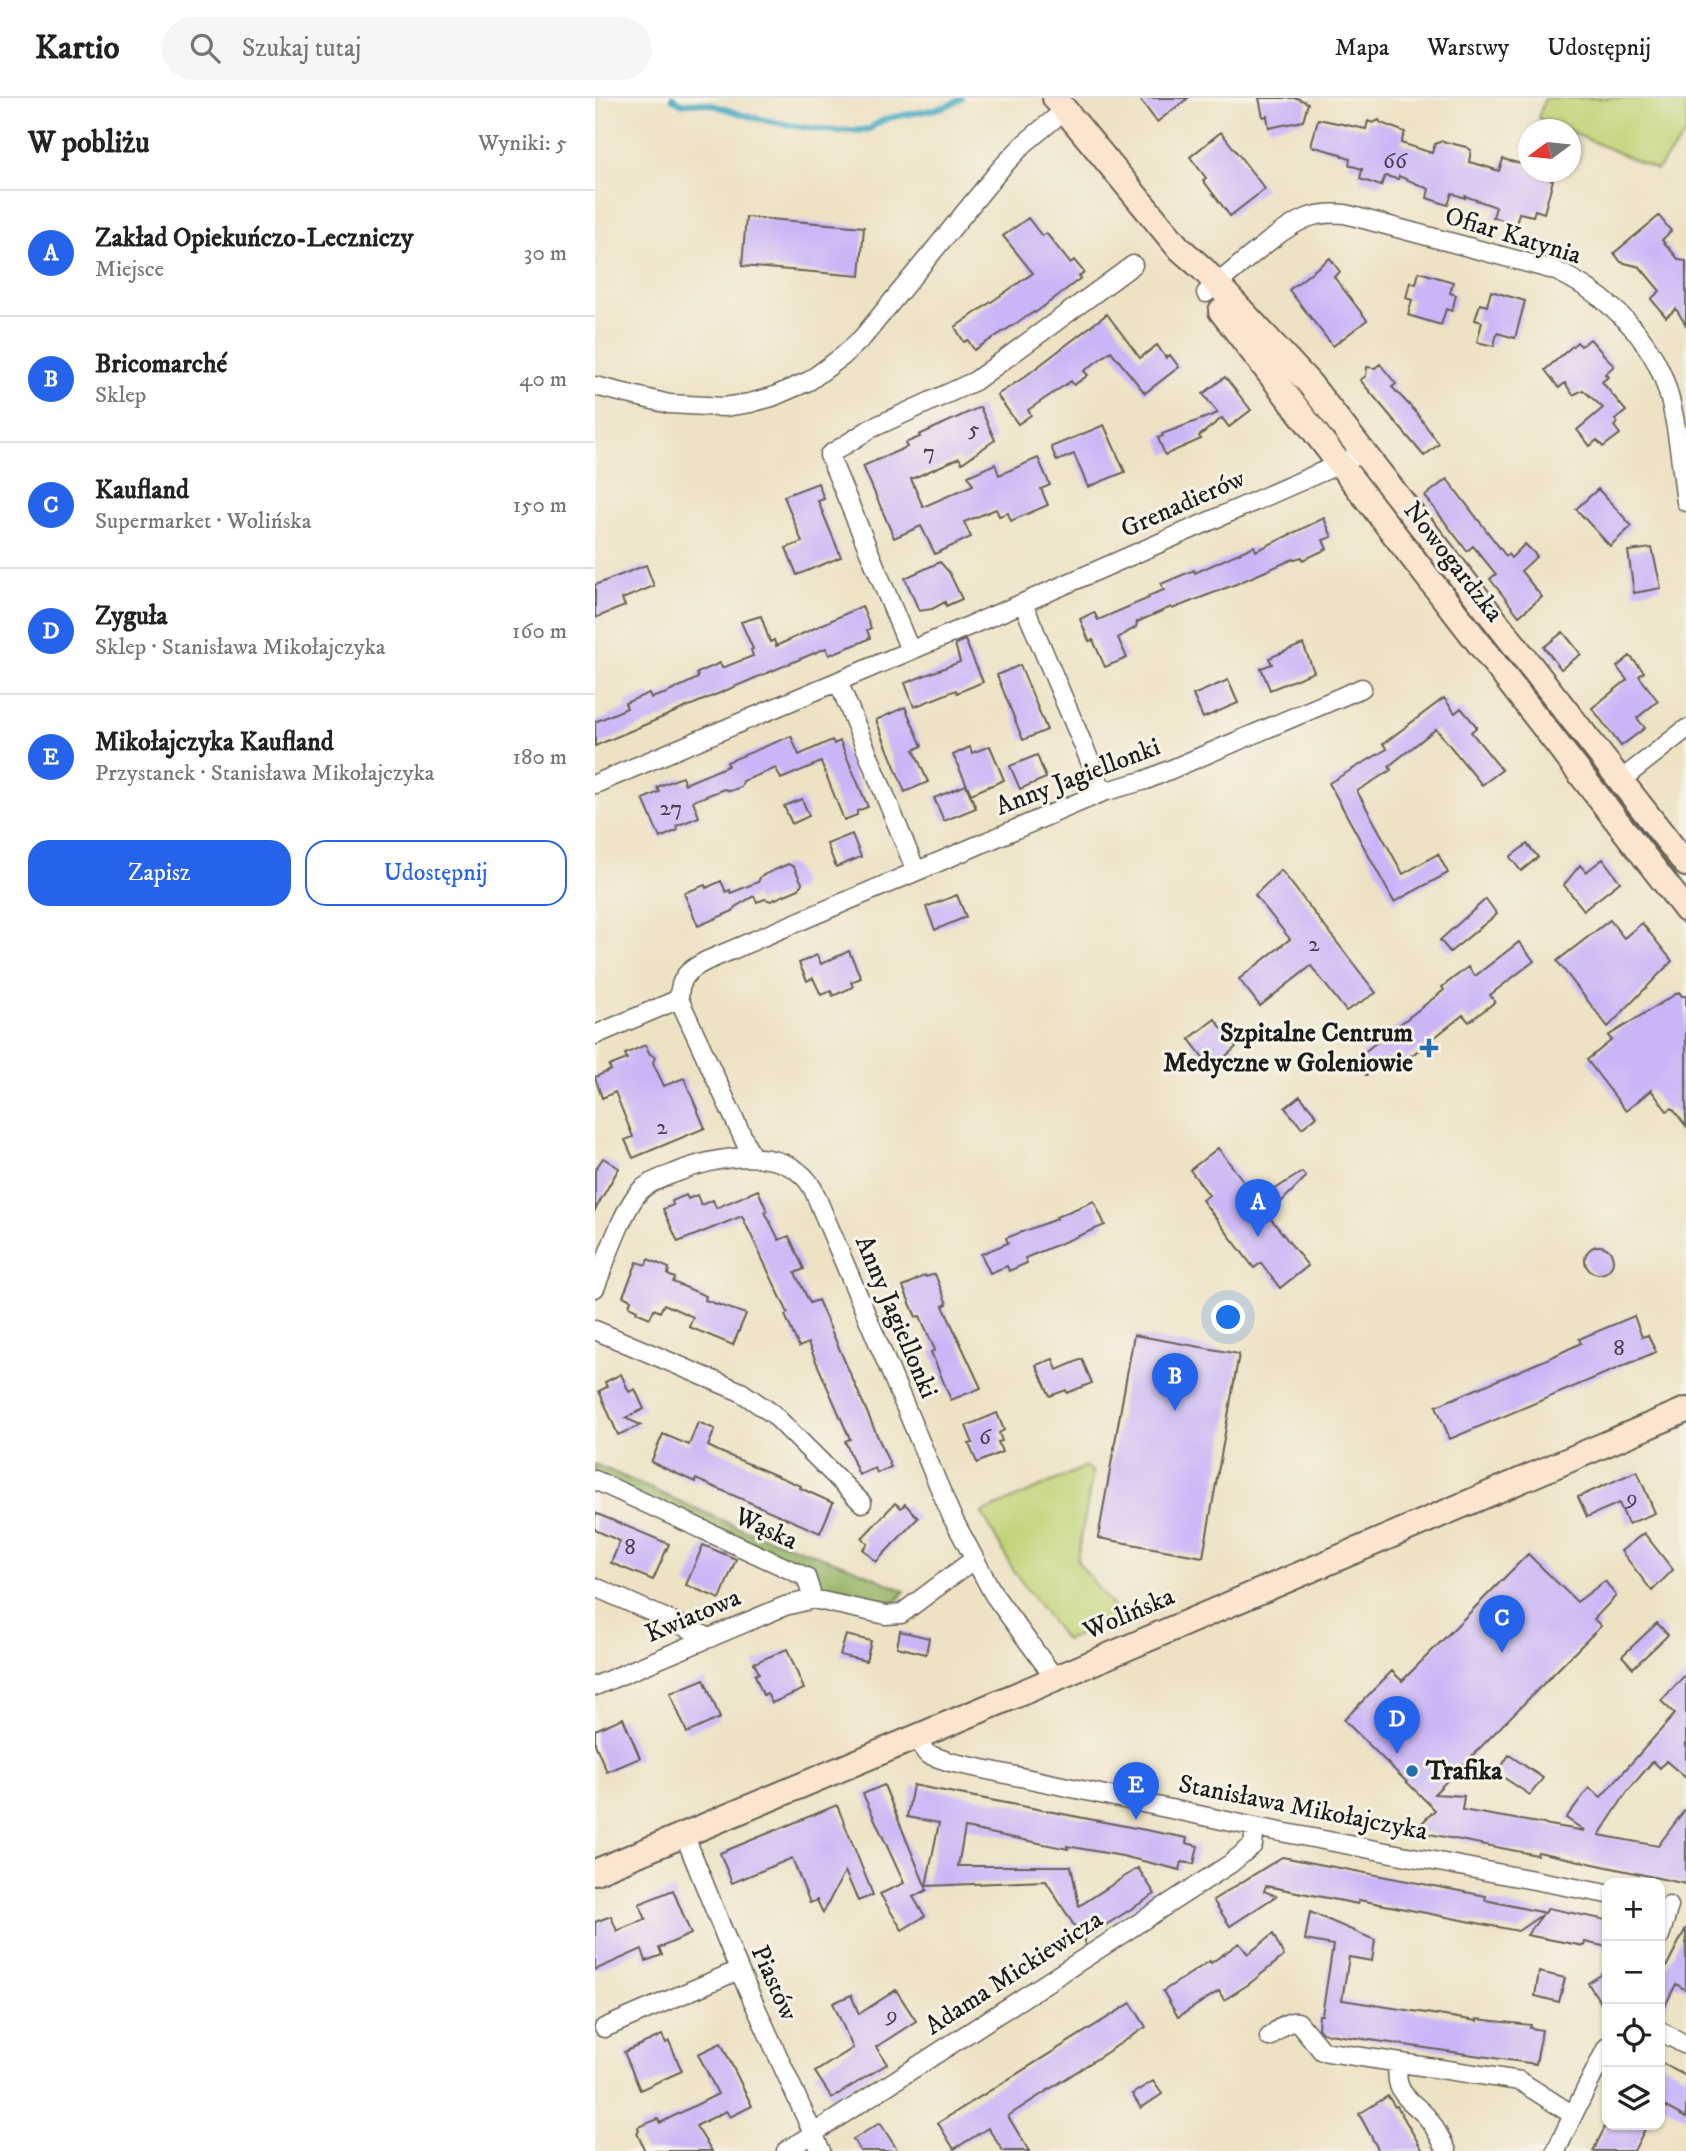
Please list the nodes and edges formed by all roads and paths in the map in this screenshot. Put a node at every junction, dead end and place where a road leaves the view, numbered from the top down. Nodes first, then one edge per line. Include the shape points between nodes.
1 (1060, 104) edge
2 (1133, 265) dead end
3 (1212, 289) junction
4 (595, 386) edge
5 (1364, 453) junction
6 (1339, 465) junction
7 (1686, 502) edge
8 (1023, 603) junction
9 (910, 650) junction
10 (838, 681) junction
11 (1362, 688) dead end
12 (1686, 729) edge
13 (1621, 780) junction
14 (595, 784) edge
15 (1103, 792) junction
16 (1686, 864) edge
17 (916, 871) junction
18 (1686, 910) edge
19 (679, 999) junction
20 (595, 1035) edge
21 (752, 1157) junction
22 (595, 1288) edge
23 (595, 1330) edge
24 (1686, 1410) edge
25 (595, 1480) edge
26 (862, 1503) dead end
27 (973, 1560) junction
28 (595, 1587) edge
29 (813, 1599) junction
30 (710, 1638) junction
31 (1054, 1677) junction
32 (595, 1686) edge
33 (915, 1737) junction
34 (1255, 1827) junction
35 (684, 1834) junction
36 (595, 1872) edge
37 (1602, 1893) edge
38 (1672, 1906) edge
39 (1665, 1924) edge
40 (739, 1970) junction
41 (604, 2028) dead end
42 (1665, 2034) edge
43 (1269, 2037) dead end
44 (1686, 2045) edge
45 (1602, 2057) edge
46 (1398, 2064) junction
47 (1573, 2115) junction
48 (814, 2134) junction
49 (786, 2151) edge
50 (821, 2151) edge
51 (1447, 2151) edge
52 (1556, 2151) edge

1 - 3 street, Nowogardzka via 1178,247 1184,262
1 - 4 street via 994,175 853,347 809,380 772,397 724,407 669,404
2 - 9 street via 975,381 870,429 828,456
3 - 5 street, Nowogardzka via 1309,383
3 - 6 street, Nowogardzka
3 - 7 street, Ofiar Katynia via 1298,222 1332,212 1554,270 1607,302 1659,368 1672,410
5 - 6 street, Grenadierów
5 - 13 street, Nowogardzka
6 - 8 street, Grenadierów
6 - 18 street, Nowogardzka
8 - 9 street, Grenadierów
8 - 15 street
9 - 10 street, Grenadierów
10 - 14 street, Grenadierów
10 - 17 street
11 - 15 street, Anny Jagiellonki via 1146,780
12 - 13 street
13 - 16 street, Nowogardzka
15 - 17 street, Anny Jagiellonki
17 - 19 street, Anny Jagiellonki via 691,968 683,977
19 - 20 street
19 - 21 street
21 - 22 street, Anny Jagiellonki via 706,1162 643,1189 628,1210
21 - 27 street, Anny Jagiellonki via 798,1170 808,1180
23 - 26 street via 758,1402
24 - 31 street, Wolińska
25 - 29 street, Wąska via 806,1577
27 - 29 street via 901,1614 886,1615
27 - 31 street, Anny Jagiellonki
28 - 30 street
29 - 30 street, Kwiatowa
30 - 32 street, Kwiatowa
31 - 33 street, Wolińska
33 - 34 street, Stanisława Mikołajczyka via 927,1754 950,1762
33 - 35 street, Wolińska
34 - 37 street, Stanisława Mikołajczyka
34 - 48 street, Adama Mickiewicza via 1253,1845 1230,1864
35 - 36 street, Wolińska
35 - 40 street, Piastów
38 - 39 street
40 - 41 street
40 - 48 street, Piastów
42 - 44 street
43 - 46 street via 1287,2023 1298,2022 1322,2051
45 - 47 street
46 - 47 street via 1520,2081
46 - 51 street via 1397,2078 1406,2098 1428,2118
47 - 52 street
48 - 49 street, Adama Mickiewicza
48 - 50 street, Piastów

